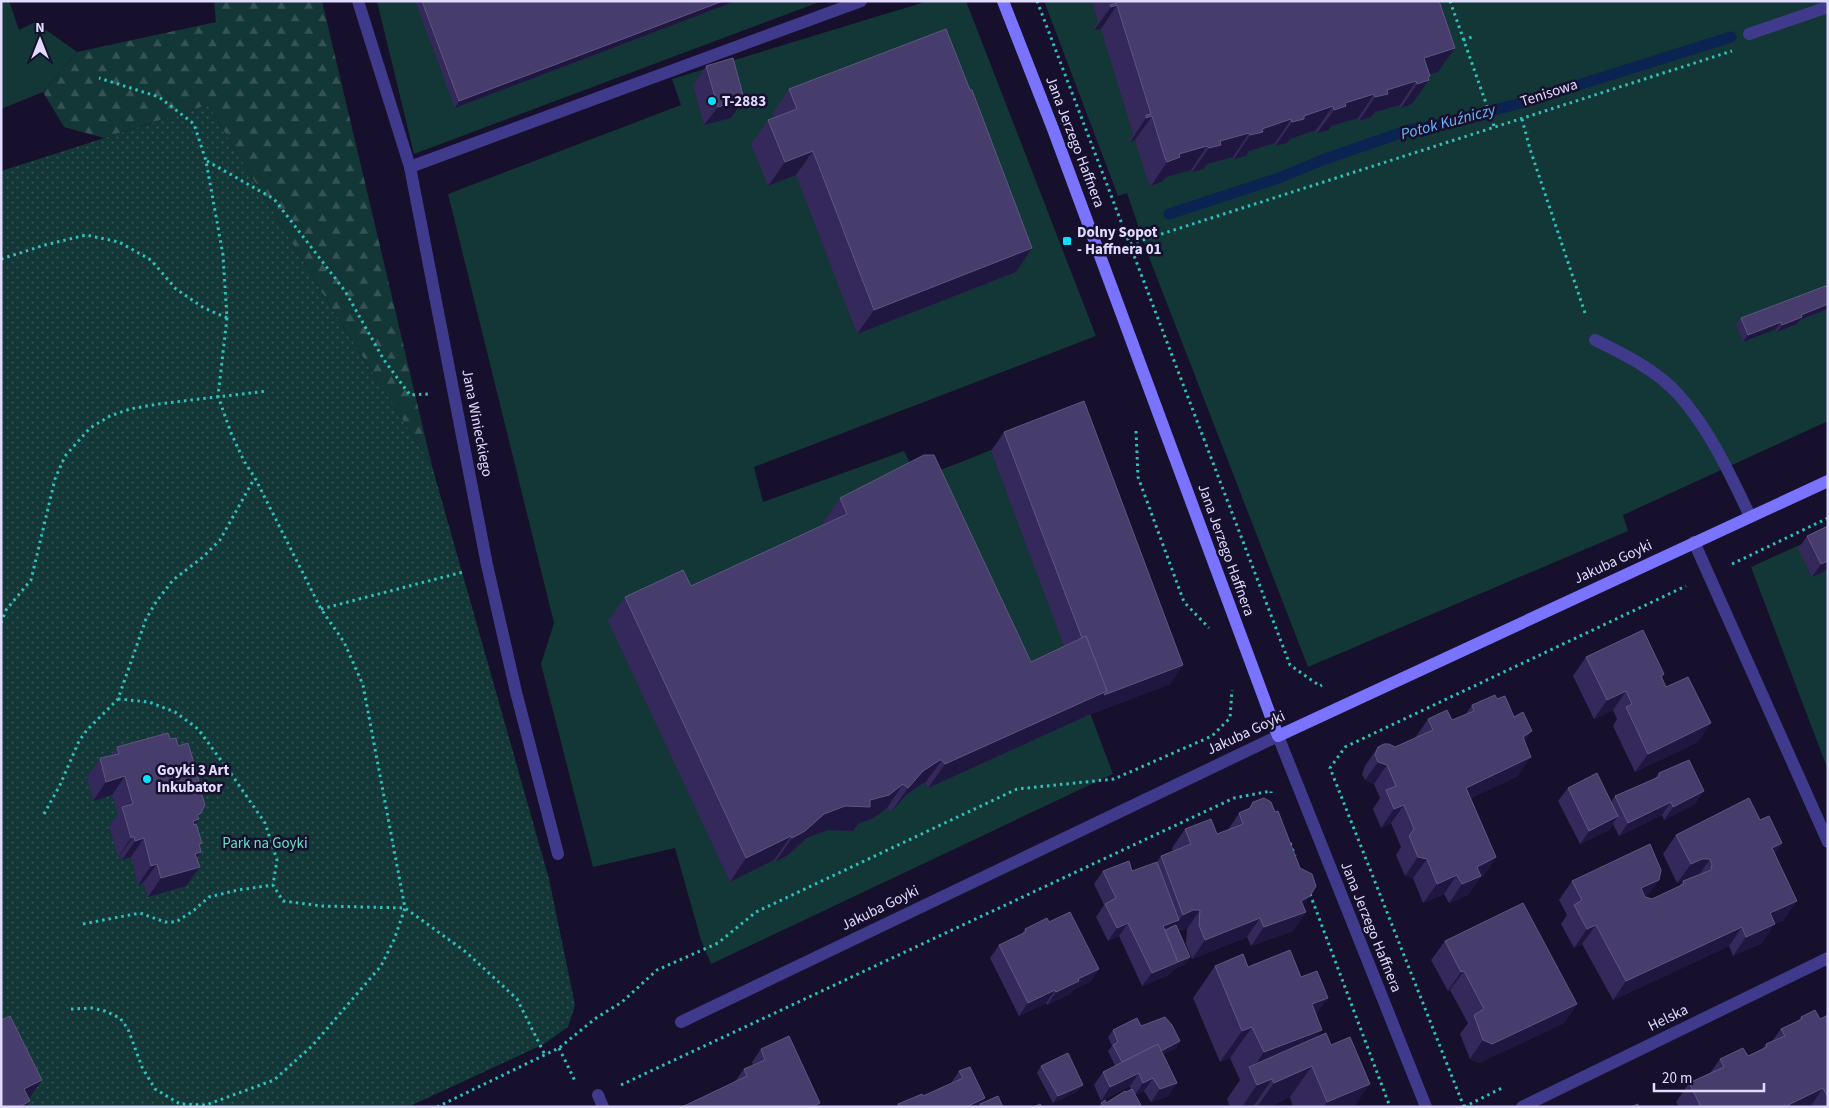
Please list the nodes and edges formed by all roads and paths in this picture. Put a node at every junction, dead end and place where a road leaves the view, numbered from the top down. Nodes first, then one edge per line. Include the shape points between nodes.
1 (358, 1) edge
2 (861, 1) edge
3 (1003, 1) edge
4 (1037, 1) edge
5 (1450, 1) edge
6 (1828, 7) edge
7 (1749, 34) joint
8 (1472, 37) dead end
9 (1463, 40) junction
10 (99, 78) dead end
11 (1522, 119) junction
12 (1494, 126) junction
13 (206, 161) junction
14 (410, 167) junction
15 (1131, 244) junction
16 (1100, 254) junction
17 (1, 259) edge
18 (227, 318) junction
19 (1595, 340) joint
20 (267, 391) dead end
21 (410, 394) dead end
22 (218, 396) junction
23 (1136, 428) dead end
24 (255, 478) junction
25 (1828, 481) edge
26 (1750, 516) junction
27 (1828, 518) edge
28 (1694, 542) junction
29 (487, 565) junction
30 (1709, 575) junction
31 (321, 609) junction
32 (1, 623) edge
33 (1214, 633) dead end
34 (1327, 683) dead end
35 (1232, 690) dead end
36 (118, 699) junction
37 (1278, 736) junction
38 (1274, 800) dead end
39 (44, 814) dead end
40 (1288, 837) edge
41 (1828, 842) edge
42 (558, 854) dead end
43 (1299, 865) edge
44 (273, 885) junction
45 (1309, 893) edge
46 (405, 908) junction
47 (82, 924) dead end
48 (1828, 958) edge
49 (71, 1009) dead end
50 (681, 1022) dead end
51 (560, 1048) junction
52 (545, 1055) junction
53 (621, 1084) dead end
54 (577, 1086) dead end
55 (179, 1106) edge
56 (437, 1107) edge
57 (1390, 1107) edge
58 (1426, 1107) edge
59 (1464, 1107) edge
60 (1522, 1107) edge

1 - 14 street, Jana Winieckiego
2 - 14 street
3 - 16 street, Jana Jerzego Haffnera
4 - 15 path
5 - 9 path
6 - 7 street
7 - 11 path, Tenisowa via 1744,47
8 - 9 path
9 - 12 path
10 - 13 path via 159,96 194,124
11 - 12 path, Tenisowa
11 - 19 path
12 - 15 path, Tenisowa
13 - 18 path via 223,255
13 - 21 path via 274,199 345,291 384,360
14 - 29 street, Jana Winieckiego
15 - 16 path, Tenisowa
15 - 34 path via 1290,665 1320,686
16 - 37 street, Jana Jerzego Haffnera
17 - 18 path via 86,235 119,242 151,260 176,289 204,308
18 - 22 path
19 - 26 street via 1624,354 1677,393 1701,423
20 - 22 path
22 - 24 path via 231,433
22 - 32 path via 130,409 90,428 76,442 65,456 55,479 31,580 6,610
23 - 33 path via 1138,478 1180,593 1184,602
24 - 31 path
24 - 36 path via 220,540 174,580 156,602 146,619
25 - 26 street, Jakuba Goyki
26 - 28 street, Jakuba Goyki
27 - 30 path
28 - 30 street
28 - 37 street, Jakuba Goyki
29 - 31 path
29 - 42 street, Jana Winieckiego
30 - 41 street
30 - 59 path via 1345,747 1330,768
31 - 46 path via 344,642 363,685
35 - 51 path via 1230,718 1212,736 1114,779 1018,789 756,912 718,943 656,970 622,1002 596,1018
36 - 39 path via 79,741
36 - 44 path via 150,702 175,712 198,729 265,823 277,860
37 - 50 street, Jakuba Goyki
37 - 58 street, Jana Jerzego Haffnera
38 - 53 path via 1271,791 1234,798
40 - 43 path
44 - 46 path via 283,902
44 - 47 path via 209,896 176,922 164,922 140,912
45 - 57 path
46 - 52 path via 466,952 517,999
46 - 55 path via 381,966 312,1046 274,1080 206,1106
48 - 60 street, Helska
49 - 55 path via 92,1008 120,1018 154,1089
51 - 52 path
51 - 54 path
52 - 56 path

